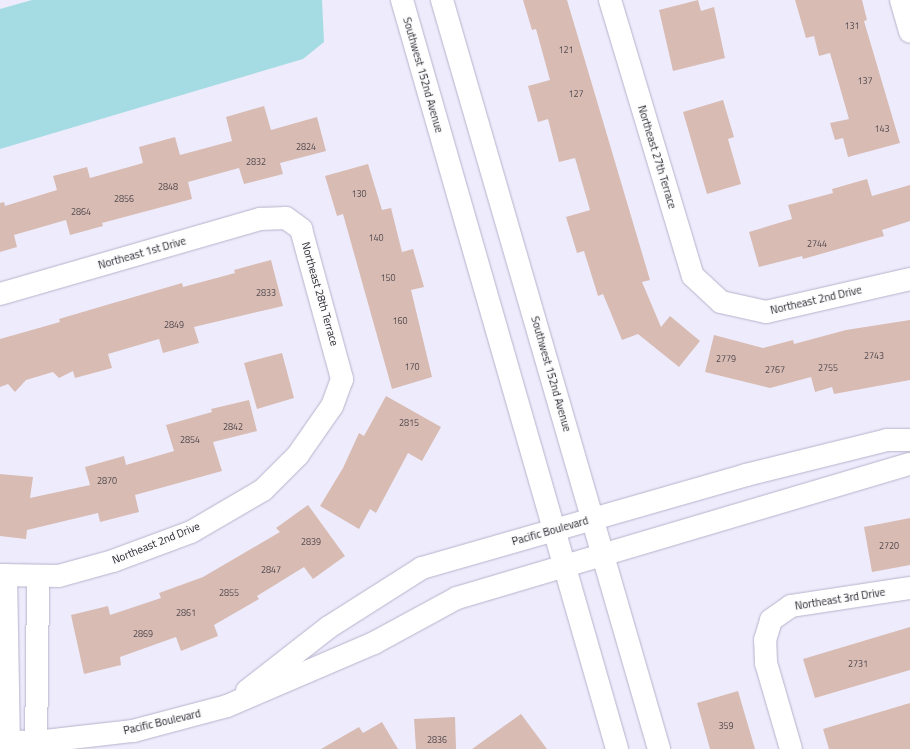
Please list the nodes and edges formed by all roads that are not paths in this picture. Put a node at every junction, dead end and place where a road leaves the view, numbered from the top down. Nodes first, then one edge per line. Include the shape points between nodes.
1 (402, 0) edge
2 (442, 0) edge
3 (610, 0) edge
4 (900, 0) edge
5 (910, 32) edge
6 (286, 218) joint
7 (910, 279) edge
8 (0, 294) edge
9 (721, 302) joint
10 (342, 379) joint
11 (910, 440) edge
12 (910, 464) edge
13 (593, 519) junction
14 (554, 530) junction
15 (603, 556) junction
16 (564, 566) junction
17 (3, 575) edge
18 (38, 576) junction
19 (910, 588) edge
20 (7, 637) junction
21 (37, 637) junction
22 (227, 706) junction
23 (6, 744) edge
24 (36, 746) edge
25 (617, 749) edge
26 (659, 749) edge
27 (791, 749) edge

1 - 14 street, Southwest 152nd Avenue
2 - 13 street, Southwest 152nd Avenue
3 - 9 street, Northeast 27th Terrace via 693,276
4 - 5 street
6 - 8 street, Northeast 1st Drive via 260,219
6 - 10 street, Northeast 28th Terrace via 301,229
7 - 9 street, Northeast 2nd Drive via 766,312
10 - 18 street, Northeast 2nd Drive via 332,406 298,455 263,490 191,532 113,561 59,576
11 - 13 street, Pacific Boulevard via 887,440 746,475
12 - 15 street, Pacific Boulevard
13 - 14 street, Pacific Boulevard
13 - 15 street, Southwest 152nd Avenue
14 - 16 street, Southwest 152nd Avenue
14 - 22 street, Pacific Boulevard via 422,568 329,627
15 - 16 street, Pacific Boulevard
15 - 26 street, Southwest 152nd Avenue
16 - 22 street, Pacific Boulevard via 457,598 374,643
16 - 25 street, Southwest 152nd Avenue
17 - 18 street, Northeast 2nd Drive
17 - 20 street
18 - 21 street
19 - 27 street, Northeast 3rd Drive via 791,606 771,620 765,640 766,663
20 - 21 street
20 - 23 street
21 - 24 street
22 - 24 street, Pacific Boulevard via 133,731
23 - 24 street, Pacific Boulevard

